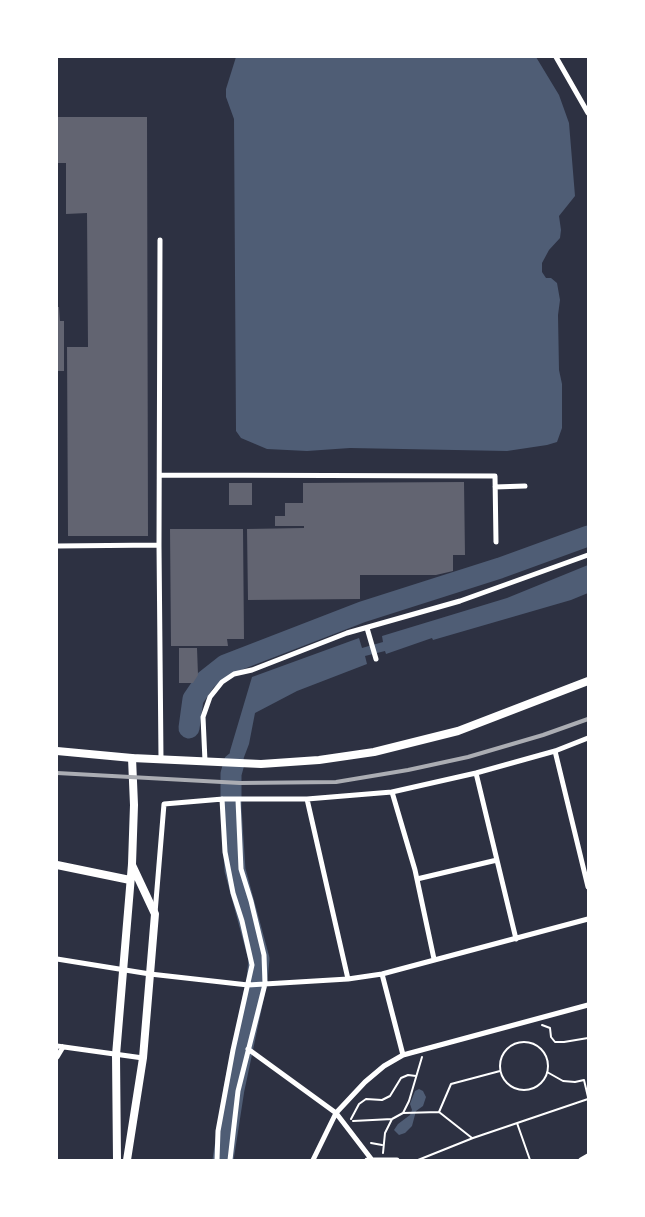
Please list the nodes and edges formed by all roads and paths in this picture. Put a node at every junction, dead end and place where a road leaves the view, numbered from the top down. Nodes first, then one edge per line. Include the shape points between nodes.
1 (556, 57) edge
2 (588, 113) edge
3 (160, 240) dead end
4 (160, 475) junction
5 (525, 486) dead end
6 (495, 487) junction
7 (496, 542) dead end
8 (159, 545) junction
9 (57, 546) edge
10 (588, 555) edge
11 (367, 628) junction
12 (376, 659) dead end
13 (588, 681) edge
14 (588, 738) edge
15 (57, 751) edge
16 (555, 751) junction
17 (132, 758) junction
18 (161, 759) junction
19 (205, 761) junction
20 (477, 773) junction
21 (392, 792) junction
22 (307, 799) junction
23 (223, 800) junction
24 (237, 800) junction
25 (497, 860) junction
26 (132, 864) junction
27 (57, 865) edge
28 (417, 879) junction
29 (130, 880) junction
30 (588, 887) edge
31 (155, 914) junction
32 (588, 920) edge
33 (516, 939) junction
34 (57, 959) edge
35 (434, 959) junction
36 (122, 969) junction
37 (150, 974) junction
38 (382, 974) junction
39 (348, 979) junction
40 (265, 984) junction
41 (248, 985) junction
42 (588, 1005) edge
43 (539, 1017) junction
44 (588, 1038) edge
45 (60, 1046) edge
46 (425, 1049) junction
47 (248, 1050) junction
48 (116, 1055) junction
49 (403, 1055) junction
50 (57, 1057) edge
51 (143, 1058) junction
52 (501, 1071) junction
53 (547, 1072) junction
54 (416, 1076) junction
55 (588, 1098) edge
56 (440, 1112) junction
57 (336, 1113) junction
58 (403, 1113) junction
59 (392, 1119) junction
60 (350, 1121) junction
61 (517, 1124) junction
62 (354, 1129) dead end
63 (473, 1138) junction
64 (368, 1141) dead end
65 (382, 1145) junction
66 (588, 1156) edge
67 (117, 1160) edge
68 (127, 1160) edge
69 (217, 1160) edge
70 (231, 1160) edge
71 (313, 1160) edge
72 (367, 1160) edge
73 (372, 1160) edge
74 (383, 1160) edge
75 (396, 1160) edge
76 (418, 1160) edge
77 (530, 1160) edge
78 (581, 1160) edge

1 - 2 street
3 - 4 street
4 - 6 street via 495,476
4 - 8 street
5 - 6 street
6 - 7 street
8 - 9 street
8 - 18 street
10 - 11 street via 460,601
11 - 12 street
11 - 19 street via 234,674 222,682 210,697 203,717
13 - 19 main road via 448,734 374,752 261,764
14 - 16 street
15 - 17 main road
16 - 20 street
16 - 30 street
17 - 18 main road
17 - 26 main road
18 - 19 main road
20 - 21 street
20 - 25 street
21 - 22 street
21 - 28 street
22 - 24 street
22 - 39 street
23 - 24 street
23 - 31 street via 164,804
23 - 41 street via 227,862 252,965
24 - 40 street via 241,868 264,956
25 - 28 street
25 - 33 street
26 - 29 main road
26 - 31 main road
27 - 29 main road
28 - 35 street
29 - 36 main road
31 - 37 main road
32 - 33 street
33 - 35 street
34 - 36 street
35 - 38 street
36 - 37 street
36 - 48 main road
37 - 41 street
37 - 51 main road
38 - 39 street
38 - 49 street
39 - 40 street
40 - 41 street
40 - 47 street
41 - 69 street via 218,1131
42 - 43 street
43 - 44 path via 543,1026 550,1028 555,1042
43 - 46 street
45 - 48 street
45 - 50 street
46 - 49 street
46 - 54 path
47 - 57 street
47 - 70 street via 238,1091
48 - 51 street
48 - 67 main road
49 - 57 street via 365,1082
51 - 68 main road
52 - 53 path via 507,1082 523,1090 535,1088
52 - 53 path via 502,1059 509,1049 526,1043 542,1051 548,1062
52 - 56 path via 451,1084
53 - 55 path via 563,1081 584,1080
54 - 58 path
54 - 60 path via 401,1078 396,1084 397,1091 382,1100 366,1099
55 - 61 path
56 - 58 path
56 - 63 path
57 - 71 street
57 - 73 street
58 - 59 path
59 - 60 path
59 - 65 path
60 - 62 path
61 - 63 path
61 - 77 path
63 - 76 path
64 - 65 path
65 - 74 path
66 - 78 street
72 - 73 street
73 - 74 street
74 - 75 street

